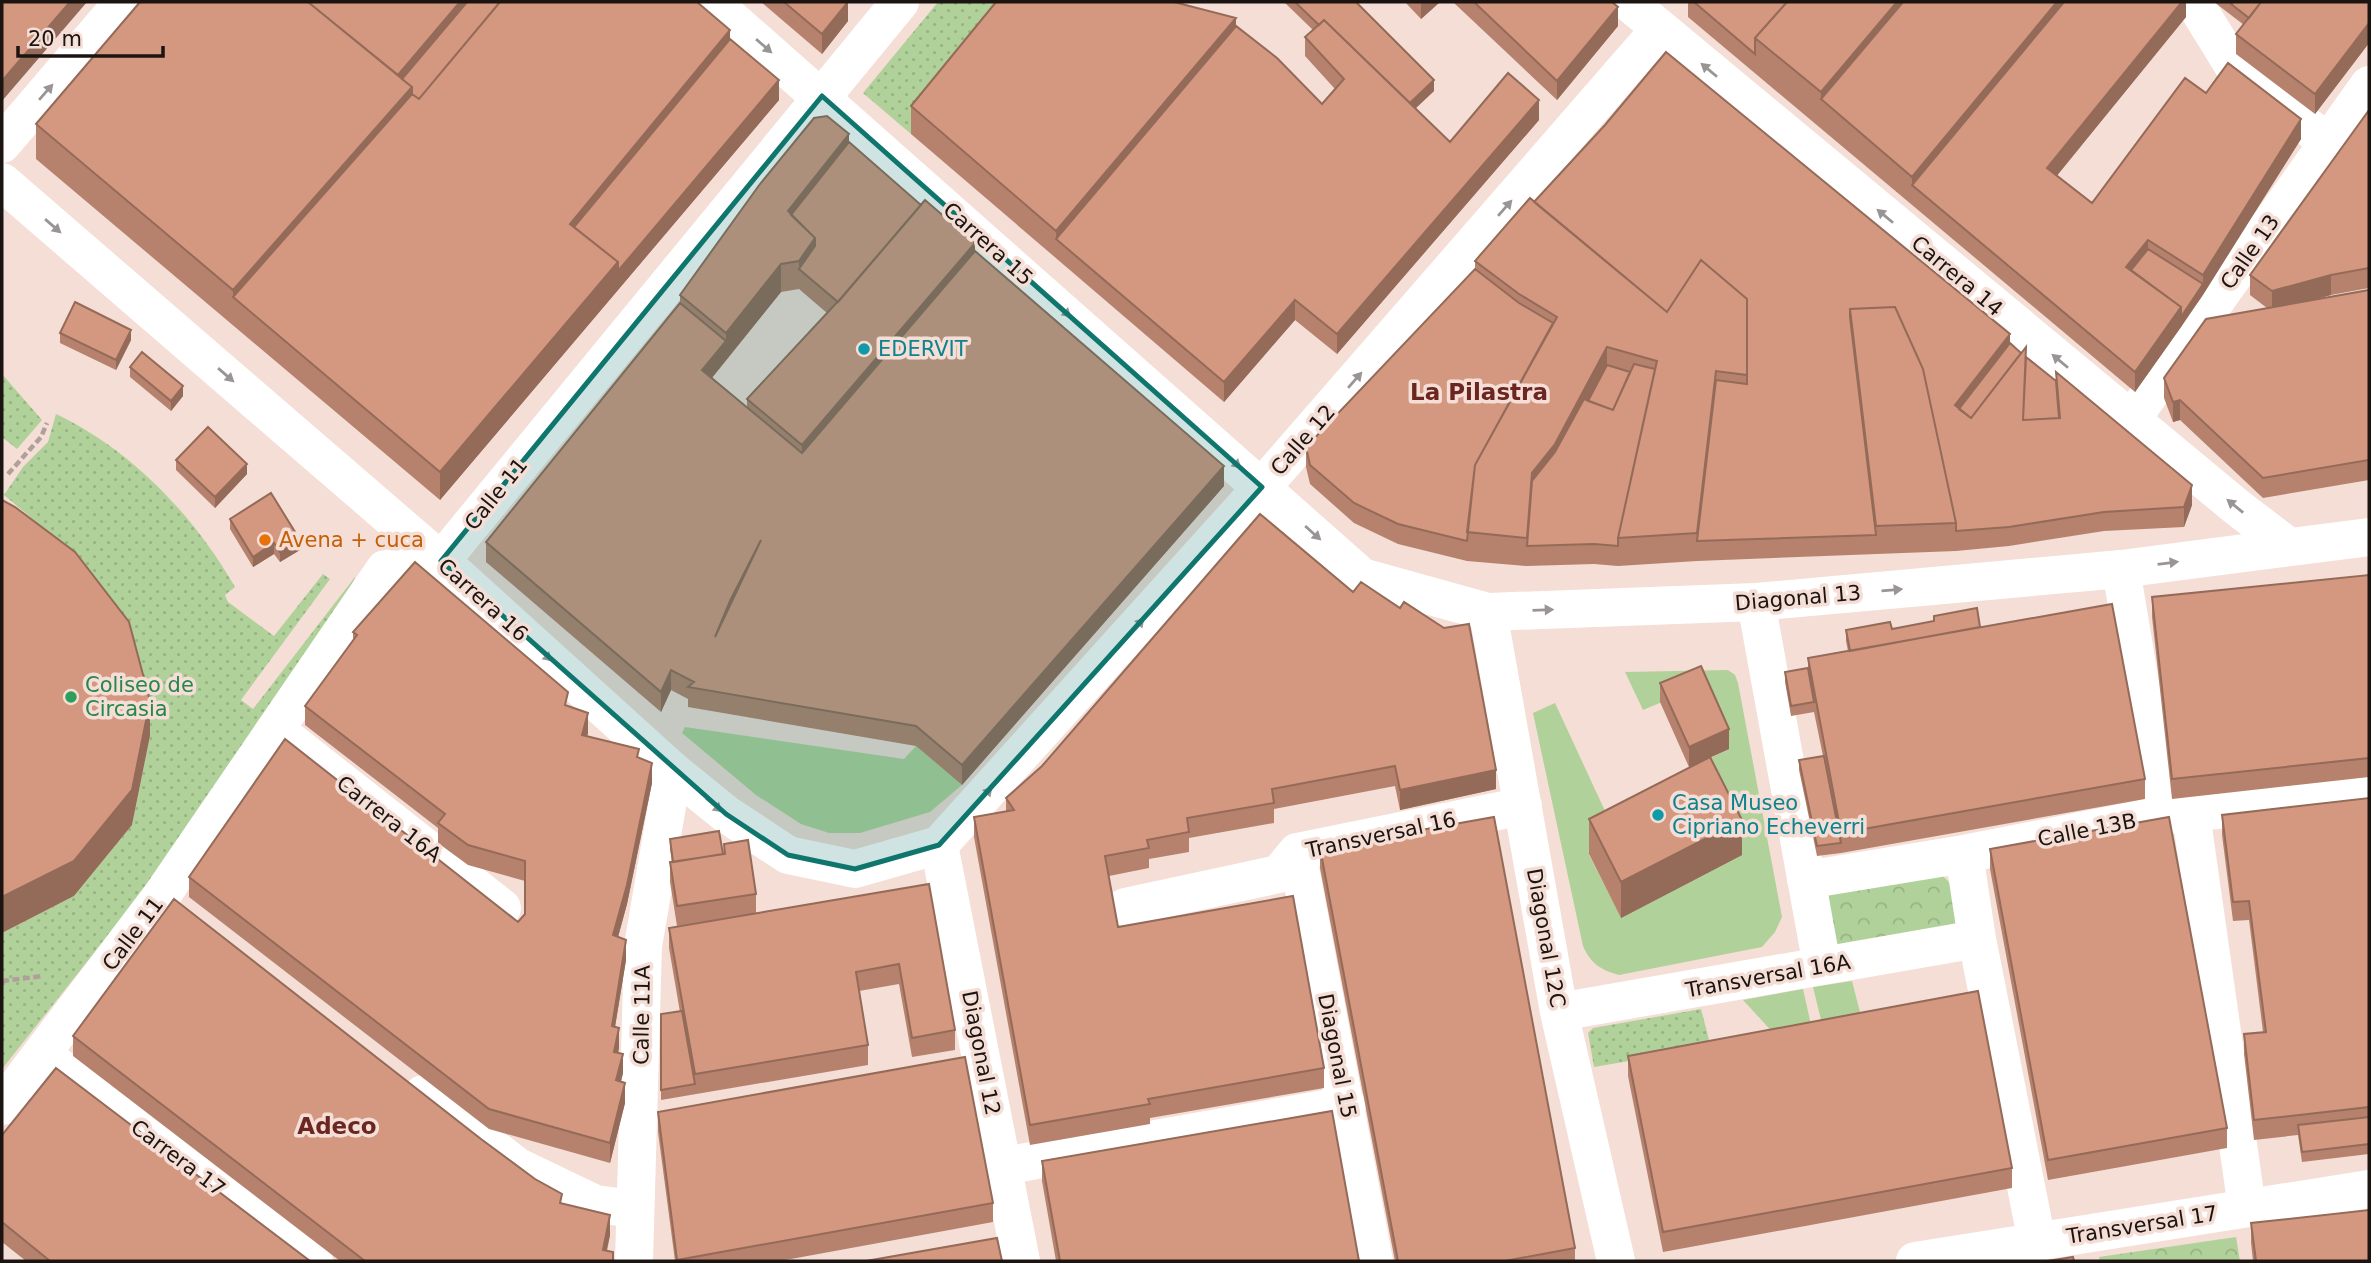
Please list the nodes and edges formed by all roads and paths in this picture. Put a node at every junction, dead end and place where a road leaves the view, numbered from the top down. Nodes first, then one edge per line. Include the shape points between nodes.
1 (123, 2) edge
2 (712, 2) edge
3 (900, 2) edge
4 (1628, 2) edge
5 (2194, 2) edge
6 (1660, 29) junction
7 (2369, 85) edge
8 (822, 96) junction
9 (2328, 142) junction
10 (2, 144) edge
11 (2, 181) edge
12 (2131, 420) junction
13 (47, 423) dead end
14 (8, 474) dead end
15 (1262, 487) junction
16 (2369, 537) edge
17 (2289, 547) junction
18 (441, 561) junction
19 (2121, 569) junction
20 (1756, 602) junction
21 (1488, 612) junction
22 (276, 730) junction
23 (673, 771) junction
24 (2369, 796) edge
25 (1522, 806) junction
26 (2176, 815) junction
27 (939, 845) junction
28 (1297, 852) junction
29 (1964, 854) junction
30 (1806, 880) junction
31 (162, 895) junction
32 (1125, 907) dead end
33 (502, 908) edge
34 (194, 920) edge
35 (1977, 939) junction
36 (1822, 966) junction
37 (1559, 1012) junction
38 (43, 1055) junction
39 (982, 1060) junction
40 (941, 1067) edge
41 (400, 1076) edge
42 (1347, 1105) junction
43 (2, 1106) edge
44 (1003, 1166) junction
45 (2369, 1189) edge
46 (2247, 1208) junction
47 (635, 1209) junction
48 (979, 1242) edge
49 (2037, 1242) junction
50 (1019, 1248) edge
51 (314, 1261) edge
52 (634, 1261) edge
53 (1374, 1261) edge
54 (1616, 1261) edge
55 (1915, 1261) edge

10 -> 1 street
2 -> 8 street, Carrera 15
3 - 8 street, Calle 11
4 - 6 street, Carrera 14
5 - 9 street via 2239,75
12 -> 6 street, Carrera 14
15 -> 6 street, Calle 12
7 - 9 street, Calle 13
8 -> 15 street, Carrera 15
8 - 18 street, Calle 11
9 - 12 street, Calle 13
11 -> 18 street, Carrera 16
17 -> 12 street, Carrera 14
13 - 14 path via 41,437
15 -> 21 street, Diagonal 13 via 1362,577
27 -> 15 street, Calle 12
16 - 17 street, Diagonal 13
19 -> 17 street, Diagonal 13
18 - 22 street, Calle 11 via 385,569
18 -> 23 street, Carrera 16
20 -> 19 street, Diagonal 13
19 - 26 street
21 -> 20 street, Diagonal 13
20 - 30 street
21 - 25 street, Diagonal 12C
22 - 31 street, Calle 11
22 - 33 street, Carrera 16A
23 -> 27 street, Carrera 16 via 788,855 856,869
23 - 47 street, Calle 11A via 643,946 653,1115
24 - 26 street, Calle 13B
25 - 28 street, Transversal 16
25 - 37 street, Diagonal 12C
26 - 29 street, Calle 13B
26 - 46 street
27 - 39 street, Diagonal 12
28 - 32 street, Transversal 16 via 1279,874
28 - 42 street, Diagonal 15
29 - 30 street, Calle 13B
29 - 35 street
30 - 36 street
31 - 34 street
31 - 38 street, Calle 11
35 - 36 street, Transversal 16A
35 - 49 street
36 - 37 street, Transversal 16A
37 - 54 street, Diagonal 12C
38 - 43 street, Calle 11
38 - 51 street, Carrera 17
39 - 40 street
39 - 44 street, Diagonal 12
41 - 47 street via 518,1167 595,1204
42 - 44 street
42 - 53 street, Diagonal 15
44 - 50 street, Diagonal 12
45 - 46 street, Transversal 17
46 - 49 street, Transversal 17
47 - 52 street, Calle 11A
48 - 50 street
49 - 55 street, Transversal 17

